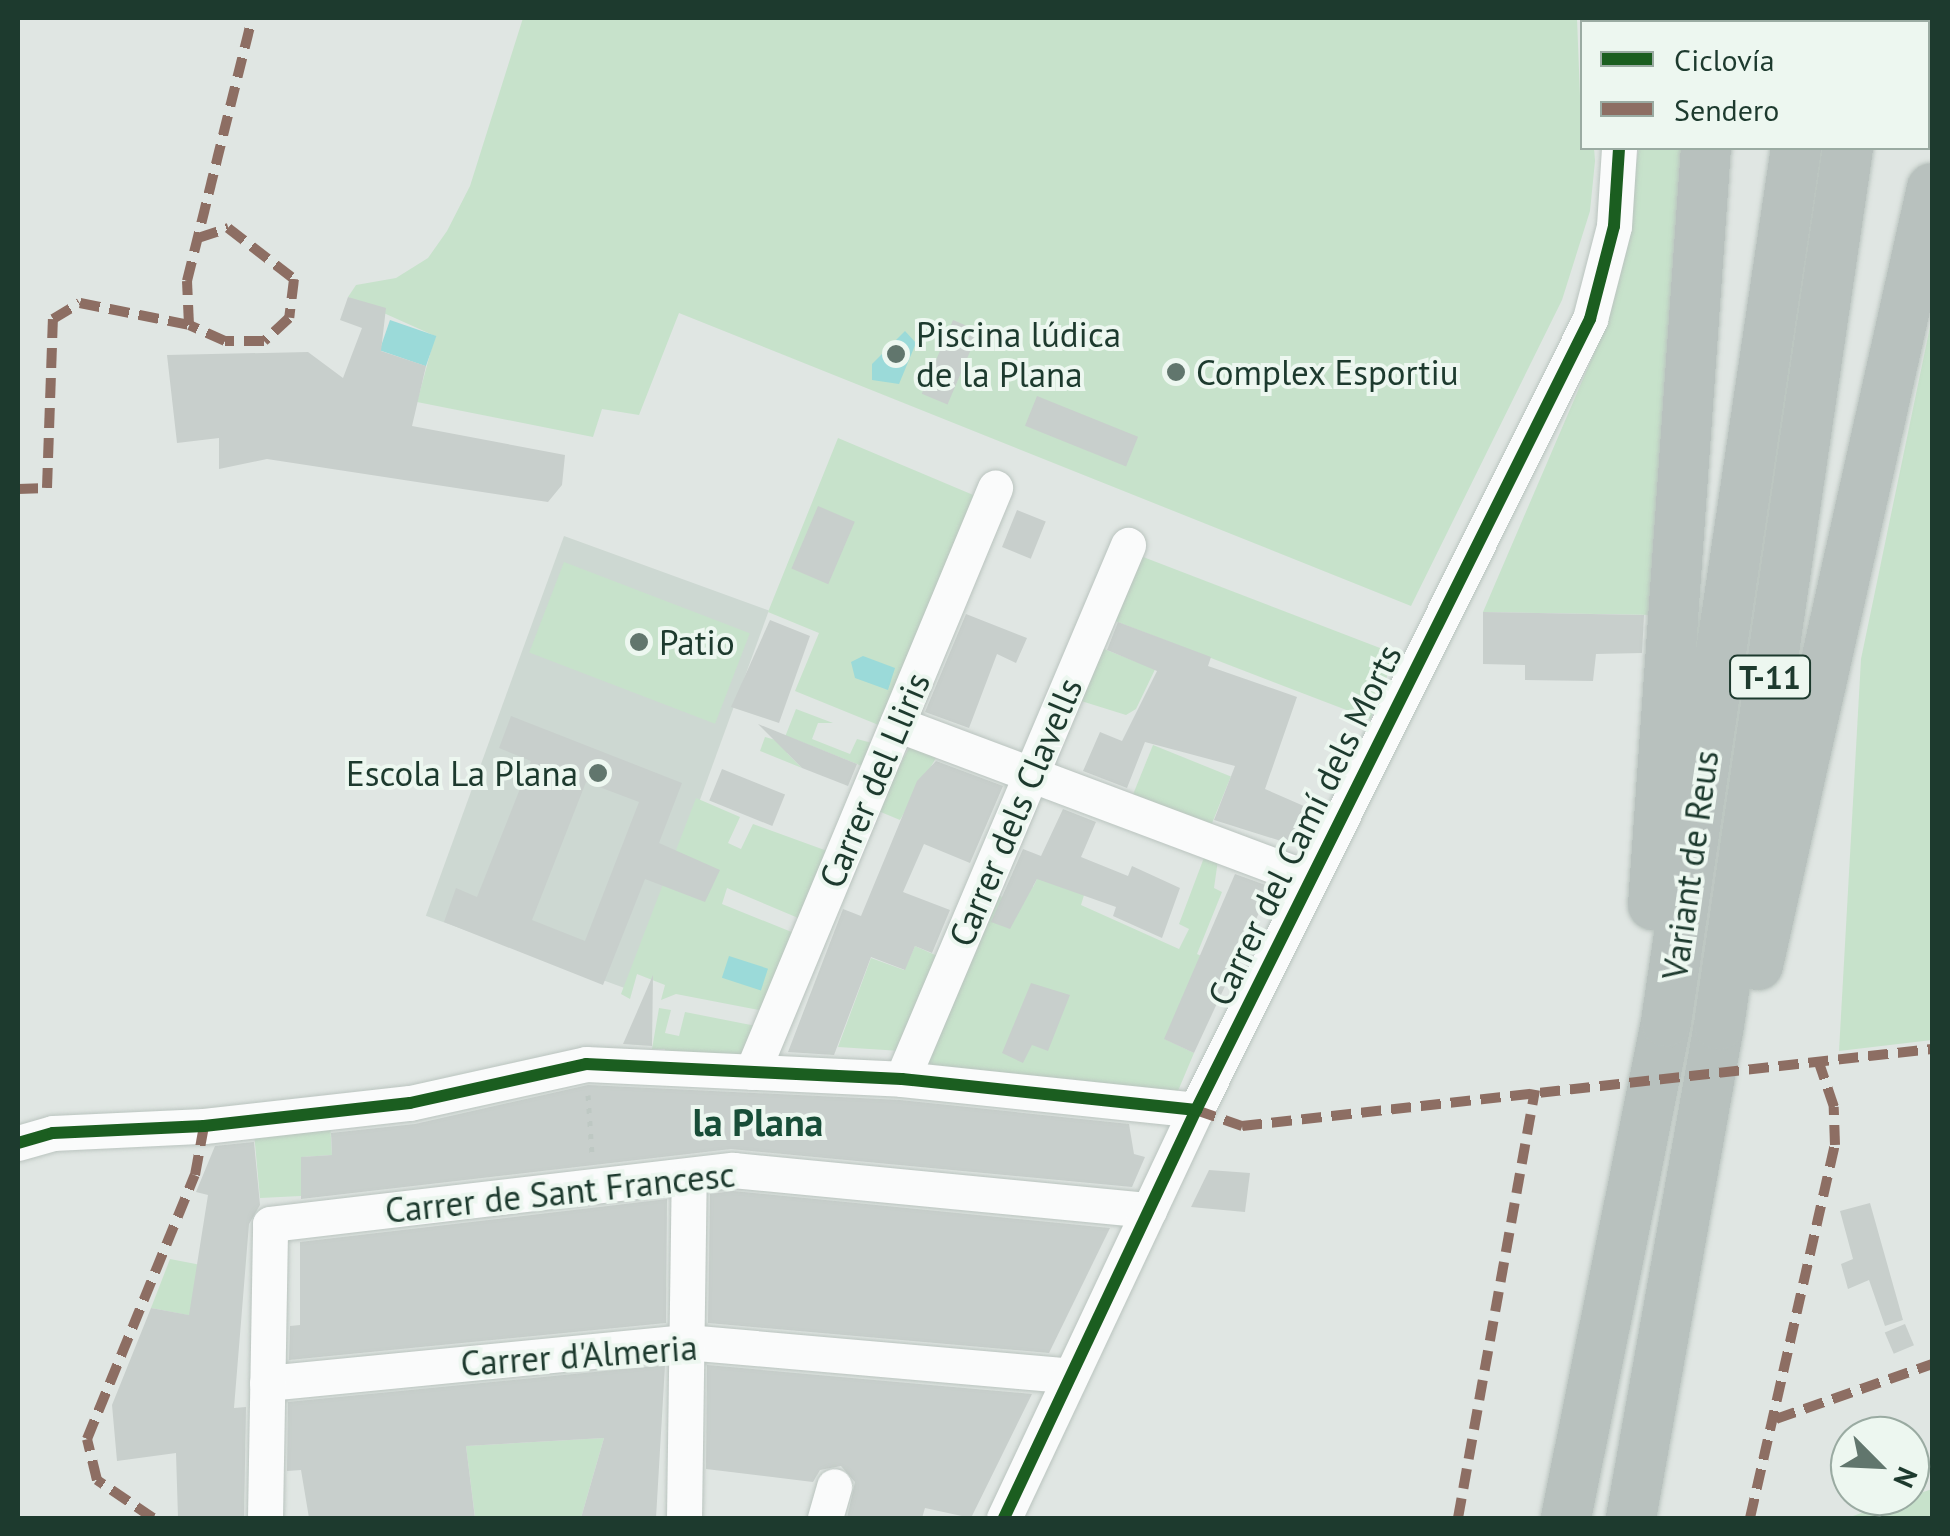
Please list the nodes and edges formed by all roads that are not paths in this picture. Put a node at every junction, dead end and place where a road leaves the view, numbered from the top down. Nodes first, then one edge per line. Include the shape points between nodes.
1 (1619, 150) edge
2 (1706, 150) edge
3 (1796, 150) edge
4 (1848, 150) edge
5 (1932, 188) edge
6 (995, 488) dead end
7 (1128, 546) dead end
8 (897, 724) junction
9 (1030, 775) junction
10 (1310, 879) junction
11 (752, 1072) junction
12 (902, 1080) junction
13 (1196, 1110) junction
14 (18, 1143) edge
15 (689, 1176) junction
16 (1635, 1200) junction
17 (1687, 1206) junction
18 (1148, 1210) junction
19 (686, 1342) junction
20 (1071, 1376) junction
21 (267, 1383) junction
22 (265, 1518) edge
23 (684, 1518) edge
24 (1004, 1518) edge
25 (1566, 1518) edge
26 (1631, 1518) edge

1 - 10 street, Carrer del Camí dels Morts via 1614,226 1590,319
2 - 16 highway via 1646,1019 1622,1158
3 - 16 highway, Variant de Reus / T-11
4 - 17 highway, Variant de Reus / T-11
5 - 17 highway via 1723,1154
6 - 8 street, Carrer del Lliris
7 - 9 street, Carrer dels Clavells
8 - 9 street
8 - 11 street, Carrer del Lliris
9 - 10 street
9 - 12 street, Carrer dels Clavells
10 - 13 street, Carrer del Camí dels Morts
11 - 12 street
11 - 14 street via 586,1064 410,1103 204,1126 53,1132
12 - 13 street
13 - 18 street, Carrer del Camí dels Morts
15 - 18 street, Carrer de Sant Francesc via 733,1170
15 - 19 street
15 - 21 street, Carrer de Sant Francesc via 270,1224
16 - 25 highway, Variant de Reus / T-11
17 - 26 highway, Variant de Reus / T-11
18 - 20 street, Carrer del Camí dels Morts
19 - 20 street, Carrer d'Almeria
19 - 21 street, Carrer d'Almeria
19 - 23 street
20 - 24 street, Carrer del Camí dels Morts
21 - 22 street

